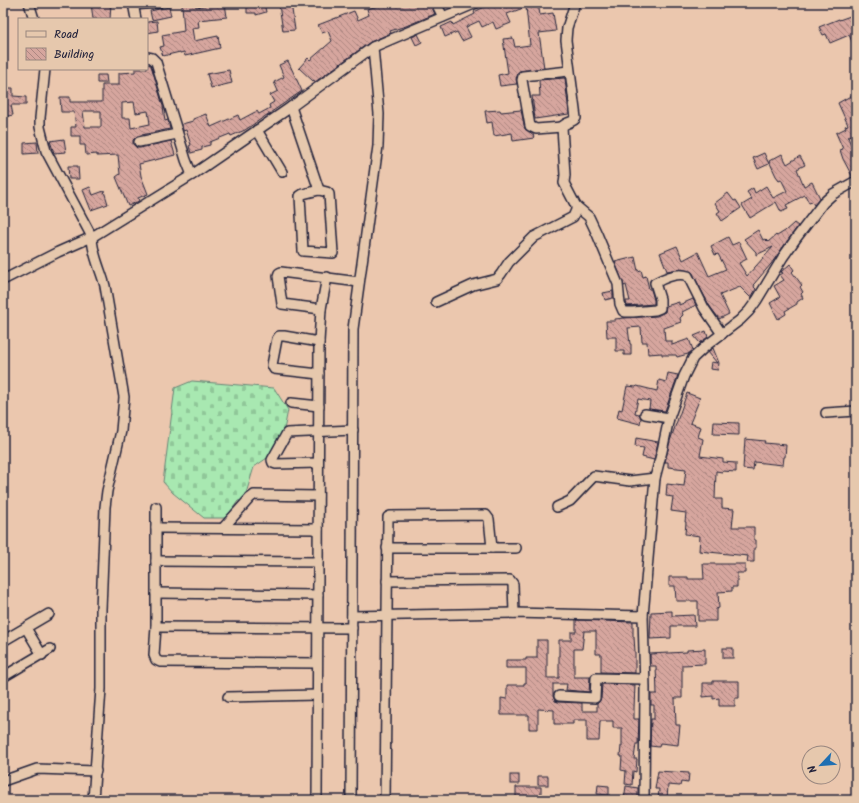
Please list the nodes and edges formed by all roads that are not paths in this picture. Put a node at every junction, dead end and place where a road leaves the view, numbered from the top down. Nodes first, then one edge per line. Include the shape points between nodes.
1 (29, 3) edge
2 (158, 3) edge
3 (436, 3) edge
4 (476, 3) edge
5 (574, 3) edge
6 (133, 4) edge
7 (443, 17) junction
8 (34, 18) edge
9 (136, 18) edge
10 (373, 47) junction
11 (148, 57) edge
12 (45, 70) edge
13 (569, 71) junction
14 (291, 107) junction
15 (562, 127) junction
16 (257, 130) junction
17 (178, 134) junction
18 (139, 142) dead end
19 (282, 172) dead end
20 (192, 175) junction
21 (856, 181) edge
22 (319, 190) junction
23 (576, 206) junction
24 (92, 237) junction
25 (328, 277) junction
26 (3, 280) edge
27 (359, 282) junction
28 (436, 302) dead end
29 (321, 309) junction
30 (722, 334) junction
31 (319, 342) junction
32 (319, 374) junction
33 (291, 403) dead end
34 (319, 406) junction
35 (856, 411) edge
36 (826, 413) dead end
37 (645, 414) dead end
38 (669, 418) junction
39 (353, 430) junction
40 (318, 431) junction
41 (318, 463) junction
42 (654, 478) junction
43 (318, 496) junction
44 (156, 507) dead end
45 (557, 507) dead end
46 (156, 528) junction
47 (224, 528) junction
48 (318, 529) junction
49 (387, 548) junction
50 (492, 548) junction
51 (516, 548) dead end
52 (156, 560) junction
53 (318, 562) junction
54 (387, 581) junction
55 (156, 593) junction
56 (318, 595) junction
57 (514, 613) junction
58 (49, 614) dead end
59 (387, 615) junction
60 (352, 616) junction
61 (643, 616) junction
62 (156, 627) junction
63 (26, 628) junction
64 (317, 628) junction
65 (352, 628) junction
66 (3, 641) edge
67 (50, 650) dead end
68 (42, 654) junction
69 (317, 663) junction
70 (3, 677) edge
71 (644, 679) junction
72 (317, 695) junction
73 (559, 696) dead end
74 (228, 697) dead end
75 (96, 771) junction
76 (3, 781) edge
77 (93, 800) edge
78 (317, 800) edge
79 (351, 800) edge
80 (385, 800) edge
81 (644, 800) edge

1 - 8 street
2 - 6 street
3 - 7 street
4 - 7 street
5 - 13 street via 566,34
6 - 9 street
7 - 10 street
10 - 14 street
10 - 27 street via 379,114 378,146
11 - 17 street via 156,62
12 - 24 street via 40,127 46,151
13 - 15 street via 576,118
13 - 15 street via 523,76 522,80 530,126 536,129
14 - 16 street
14 - 22 street
15 - 23 street via 564,183
16 - 19 street
16 - 20 street
17 - 18 street
17 - 20 street
20 - 24 street
21 - 30 street via 823,203 786,252 758,300 740,320
22 - 22 street via 300,196 303,250 333,253 330,194
23 - 28 street via 573,217 534,237 509,262 497,279 473,285
23 - 30 street via 589,217 597,234 618,284 620,304 624,312 660,308 655,283 686,275
24 - 26 street
24 - 75 street via 92,248 105,286 124,397 121,430 105,507 101,689
25 - 27 street
25 - 29 street
25 - 29 street via 281,272 278,276 282,304
27 - 39 street via 353,328
29 - 31 street
30 - 38 street via 698,353 688,366
31 - 32 street
31 - 32 street via 279,336 272,365 274,369
32 - 34 street
33 - 34 street
34 - 40 street
35 - 36 street
37 - 38 street
38 - 42 street
39 - 40 street
39 - 60 street
40 - 41 street
40 - 41 street via 287,433 272,460 276,464
41 - 43 street
42 - 45 street via 630,481 594,476 570,501
42 - 61 street
43 - 47 street via 254,495
43 - 48 street
44 - 46 street
46 - 47 street
46 - 52 street
47 - 48 street
48 - 53 street
49 - 50 street
49 - 50 street via 390,516 486,515 489,519
49 - 54 street
50 - 51 street
52 - 53 street
52 - 55 street
53 - 56 street
54 - 57 street via 510,580 513,584
54 - 59 street
55 - 56 street
55 - 62 street
56 - 64 street
57 - 59 street
57 - 61 street
58 - 63 street
59 - 60 street
59 - 80 street
60 - 65 street
61 - 71 street
62 - 64 street
62 - 69 street via 154,658 157,661
63 - 66 street
63 - 68 street
64 - 65 street
64 - 69 street
65 - 79 street
67 - 68 street
68 - 70 street
69 - 72 street
71 - 73 street via 596,678 595,698
71 - 81 street
72 - 74 street
72 - 78 street
75 - 76 street via 37,769
75 - 77 street

